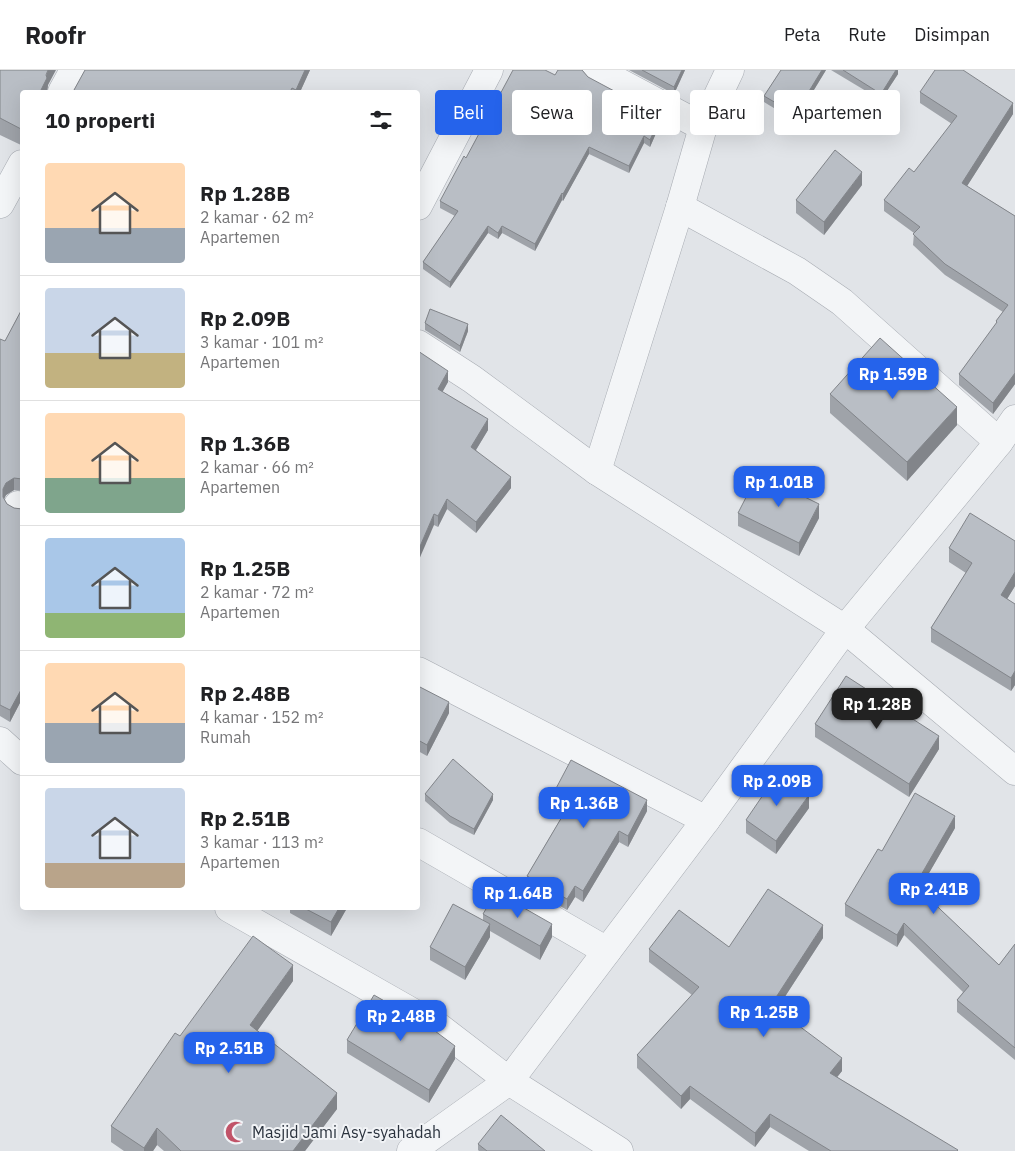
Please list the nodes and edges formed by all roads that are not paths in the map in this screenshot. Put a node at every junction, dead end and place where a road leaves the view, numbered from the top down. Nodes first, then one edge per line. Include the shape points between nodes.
1 (74, 70) edge
2 (489, 70) edge
3 (596, 70) edge
4 (730, 70) edge
5 (63, 90) edge
6 (721, 90) edge
7 (690, 120) edge
8 (701, 135) edge
9 (15, 170) edge
10 (420, 202) edge
11 (0, 204) edge
12 (680, 206) junction
13 (420, 345) edge
14 (1015, 419) edge
15 (999, 442) junction
16 (597, 470) junction
17 (845, 629) junction
18 (420, 672) edge
19 (0, 741) edge
20 (20, 759) edge
21 (1015, 771) edge
22 (706, 820) junction
23 (420, 843) edge
24 (233, 910) edge
25 (607, 951) junction
26 (509, 1081) junction
27 (411, 1151) edge
28 (619, 1151) edge

1 - 5 street
2 - 10 street
3 - 7 street
4 - 6 street
8 - 12 street
9 - 11 street
12 - 15 street via 797,271 842,302
12 - 16 street
13 - 16 street
14 - 15 street
15 - 17 street
16 - 17 street
17 - 21 street
17 - 22 street
18 - 22 street
19 - 20 street
22 - 25 street
23 - 25 street
24 - 26 street via 440,1028
25 - 26 street
26 - 27 street
26 - 28 street

